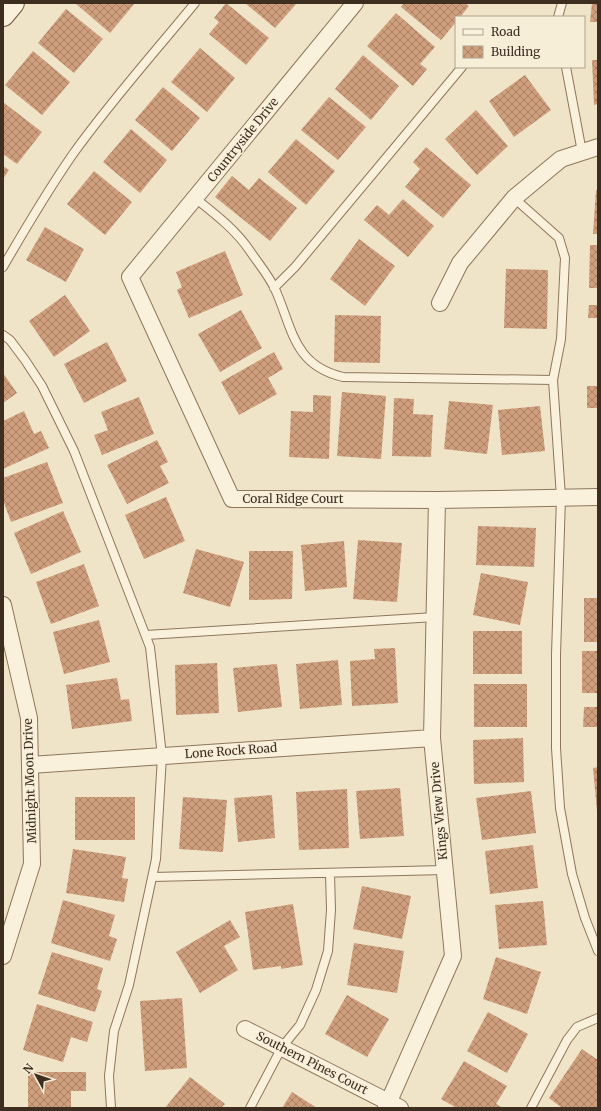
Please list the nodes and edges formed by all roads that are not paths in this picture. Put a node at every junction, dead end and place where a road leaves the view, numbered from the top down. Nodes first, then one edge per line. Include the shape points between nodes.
1 (13, 3) edge
2 (195, 3) edge
3 (355, 3) edge
4 (562, 3) edge
5 (3, 15) edge
6 (558, 16) edge
7 (461, 68) edge
8 (566, 68) edge
9 (598, 147) edge
10 (582, 152) junction
11 (195, 198) junction
12 (514, 198) junction
13 (3, 267) edge
14 (130, 277) joint
15 (274, 288) junction
16 (440, 303) dead end
17 (3, 335) edge
18 (553, 380) junction
19 (561, 497) junction
20 (598, 497) edge
21 (437, 500) junction
22 (3, 605) edge
23 (435, 617) junction
24 (146, 635) junction
25 (432, 738) junction
26 (162, 756) junction
27 (30, 765) junction
28 (445, 870) junction
29 (330, 873) junction
30 (153, 877) junction
31 (598, 951) edge
32 (3, 956) edge
33 (598, 1018) edge
34 (245, 1029) dead end
35 (282, 1047) junction
36 (392, 1106) edge
37 (111, 1108) edge
38 (250, 1108) edge
39 (531, 1108) edge

1 - 5 street
2 - 13 lane via 74,154
3 - 11 street, Countryside Drive
4 - 6 lane
7 - 15 lane via 295,267
8 - 10 lane
9 - 10 street
10 - 12 street via 561,159
11 - 14 street, Countryside Drive
11 - 15 lane via 237,234
12 - 16 street via 460,262
12 - 18 lane via 559,238 565,258 561,339
14 - 21 street, Coral Ridge Court via 232,499
15 - 18 lane via 296,343 308,361 326,373 343,378
17 - 24 lane via 10,340 42,386 74,451
18 - 19 lane
19 - 20 street, Coral Ridge Court
19 - 21 street, Coral Ridge Court
19 - 31 lane via 556,655 556,748 560,808 572,874
21 - 23 street, Kings View Drive
22 - 27 street, Midnight Moon Drive via 29,718
23 - 24 lane
23 - 25 street, Kings View Drive
24 - 26 lane via 150,646
25 - 26 street, Lone Rock Road
25 - 28 street, Kings View Drive
26 - 27 street, Lone Rock Road
26 - 30 lane
27 - 32 street, Midnight Moon Drive via 32,864
28 - 29 lane
28 - 36 street, Kings View Drive via 453,956
29 - 30 lane
29 - 35 lane via 328,951 316,990 300,1025
30 - 37 lane via 129,985 114,1031 108,1076
33 - 39 lane via 577,1027 567,1040
34 - 35 street, Southern Pines Court
35 - 36 street, Southern Pines Court
35 - 38 lane

